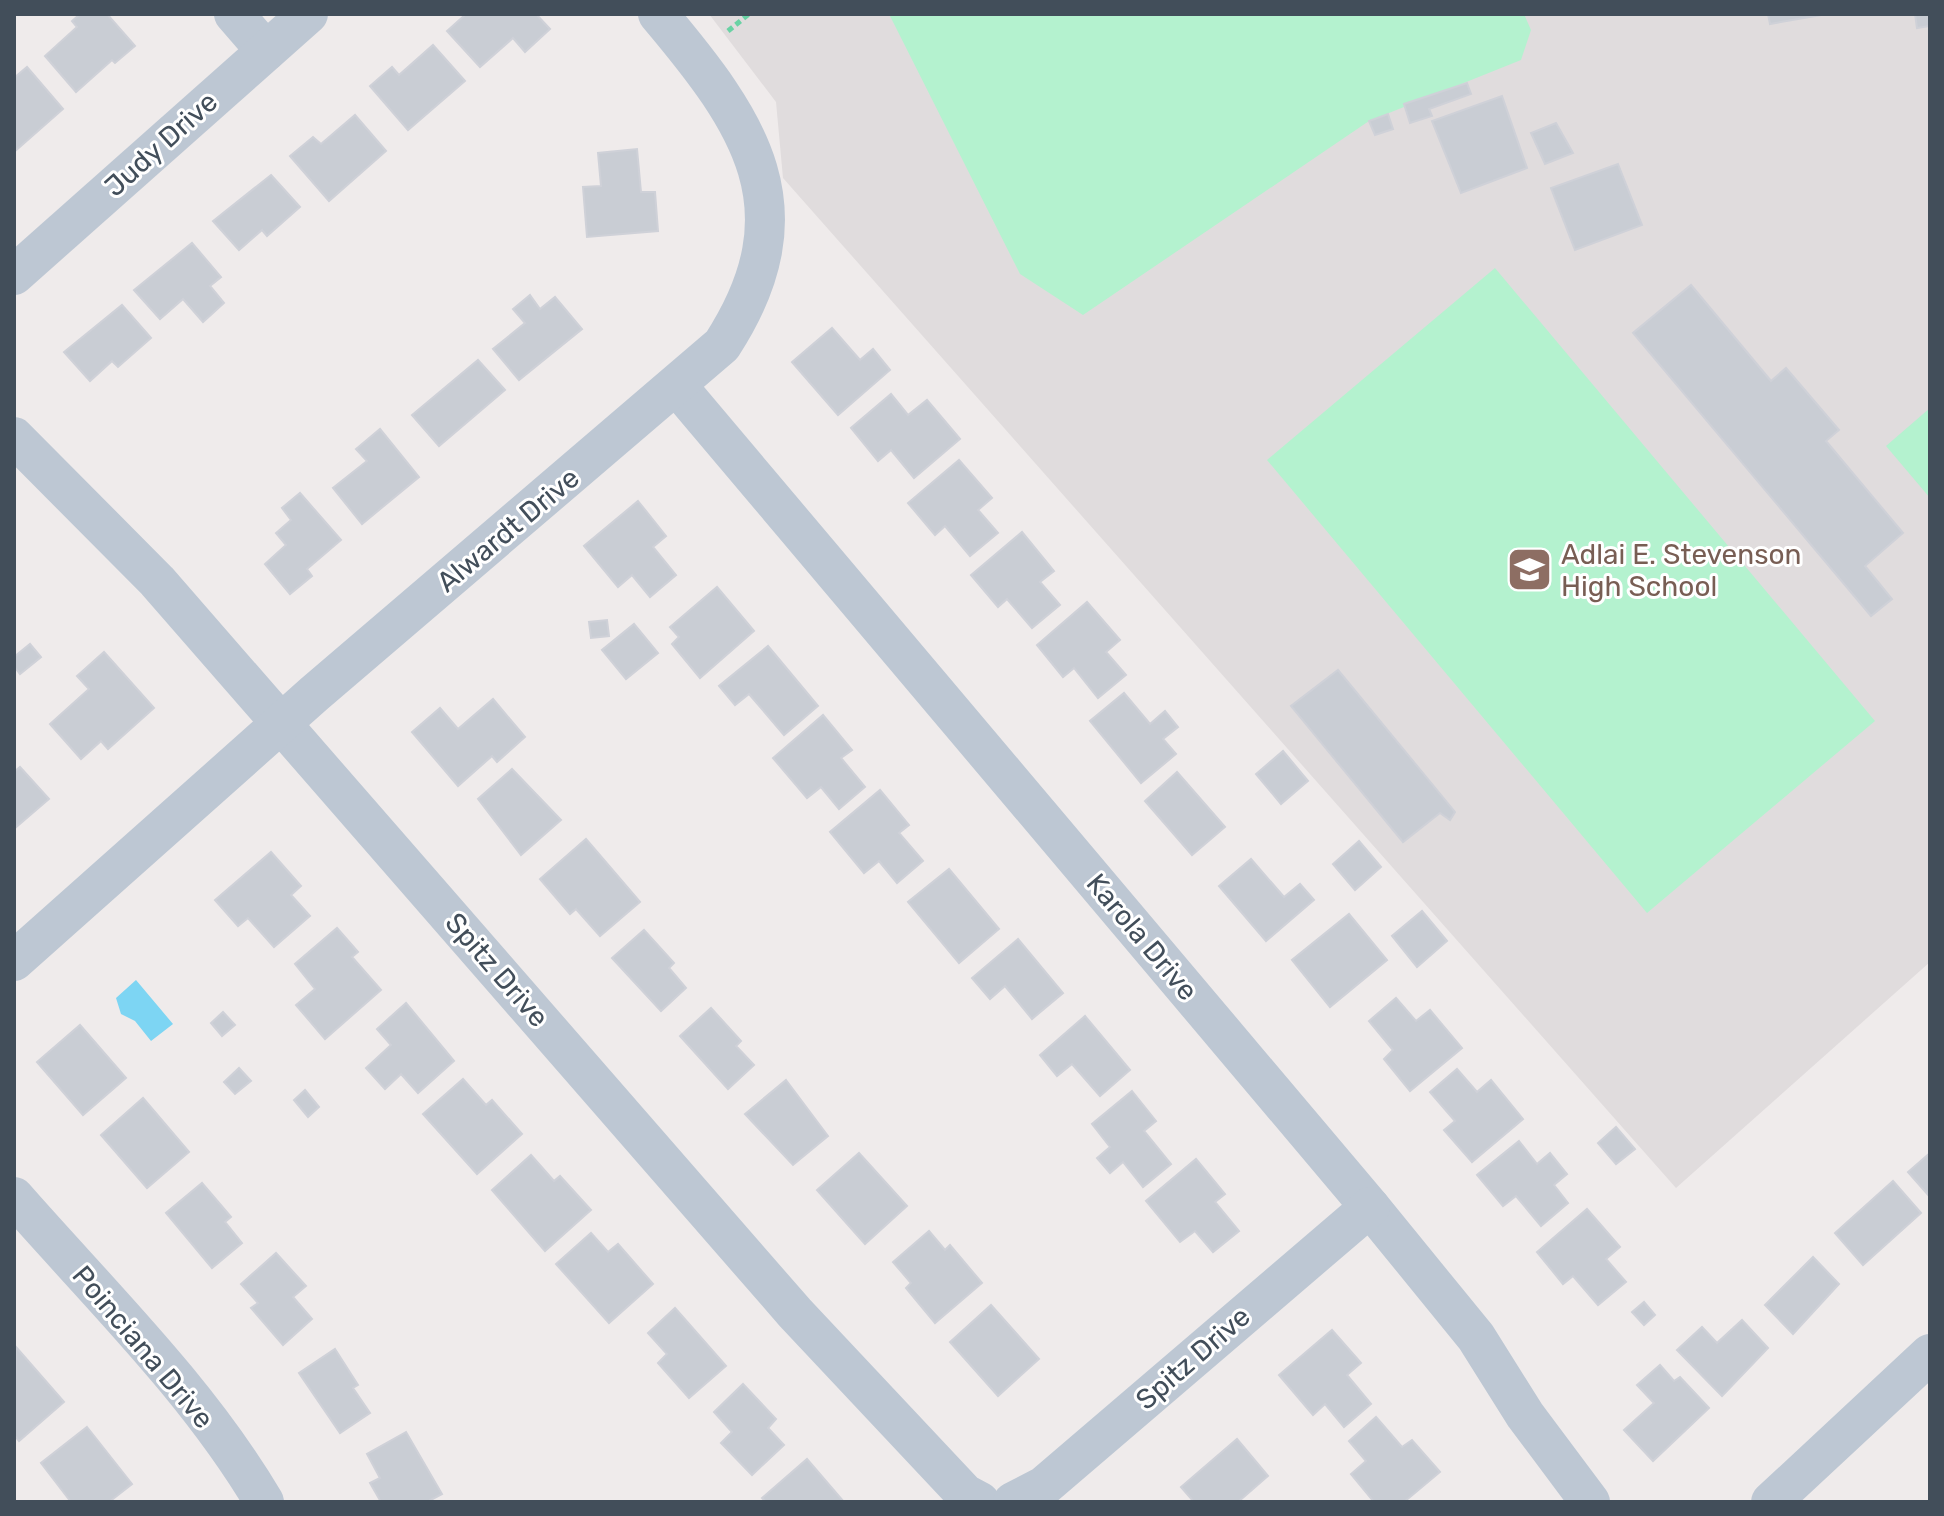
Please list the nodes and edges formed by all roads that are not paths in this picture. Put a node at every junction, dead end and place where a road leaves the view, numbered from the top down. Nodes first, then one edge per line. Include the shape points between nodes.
1 (234, 14) edge
2 (308, 14) edge
3 (658, 14) edge
4 (266, 51) junction
5 (14, 275) edge
6 (677, 386) junction
7 (14, 437) edge
8 (283, 723) junction
9 (14, 961) edge
10 (14, 1197) edge
11 (1370, 1207) junction
12 (1930, 1354) edge
13 (264, 1502) edge
14 (980, 1502) edge
15 (1013, 1502) edge
16 (1590, 1502) edge
17 (1771, 1502) edge

1 - 4 street
2 - 4 street, Judy Drive
3 - 6 street, Alwardt Drive via 737,117 763,184 759,270 745,309 722,345
4 - 5 street, Judy Drive
6 - 8 street, Alwardt Drive
6 - 11 street, Karola Drive
7 - 8 street, Spitz Drive via 157,581
8 - 9 street, Alwardt Drive
8 - 14 street, Spitz Drive via 795,1313 965,1494
10 - 13 street, Poinciana Drive via 171,1376
11 - 15 street, Spitz Drive via 1044,1486
11 - 16 street, Karola Drive via 1476,1337 1525,1415
12 - 17 street

